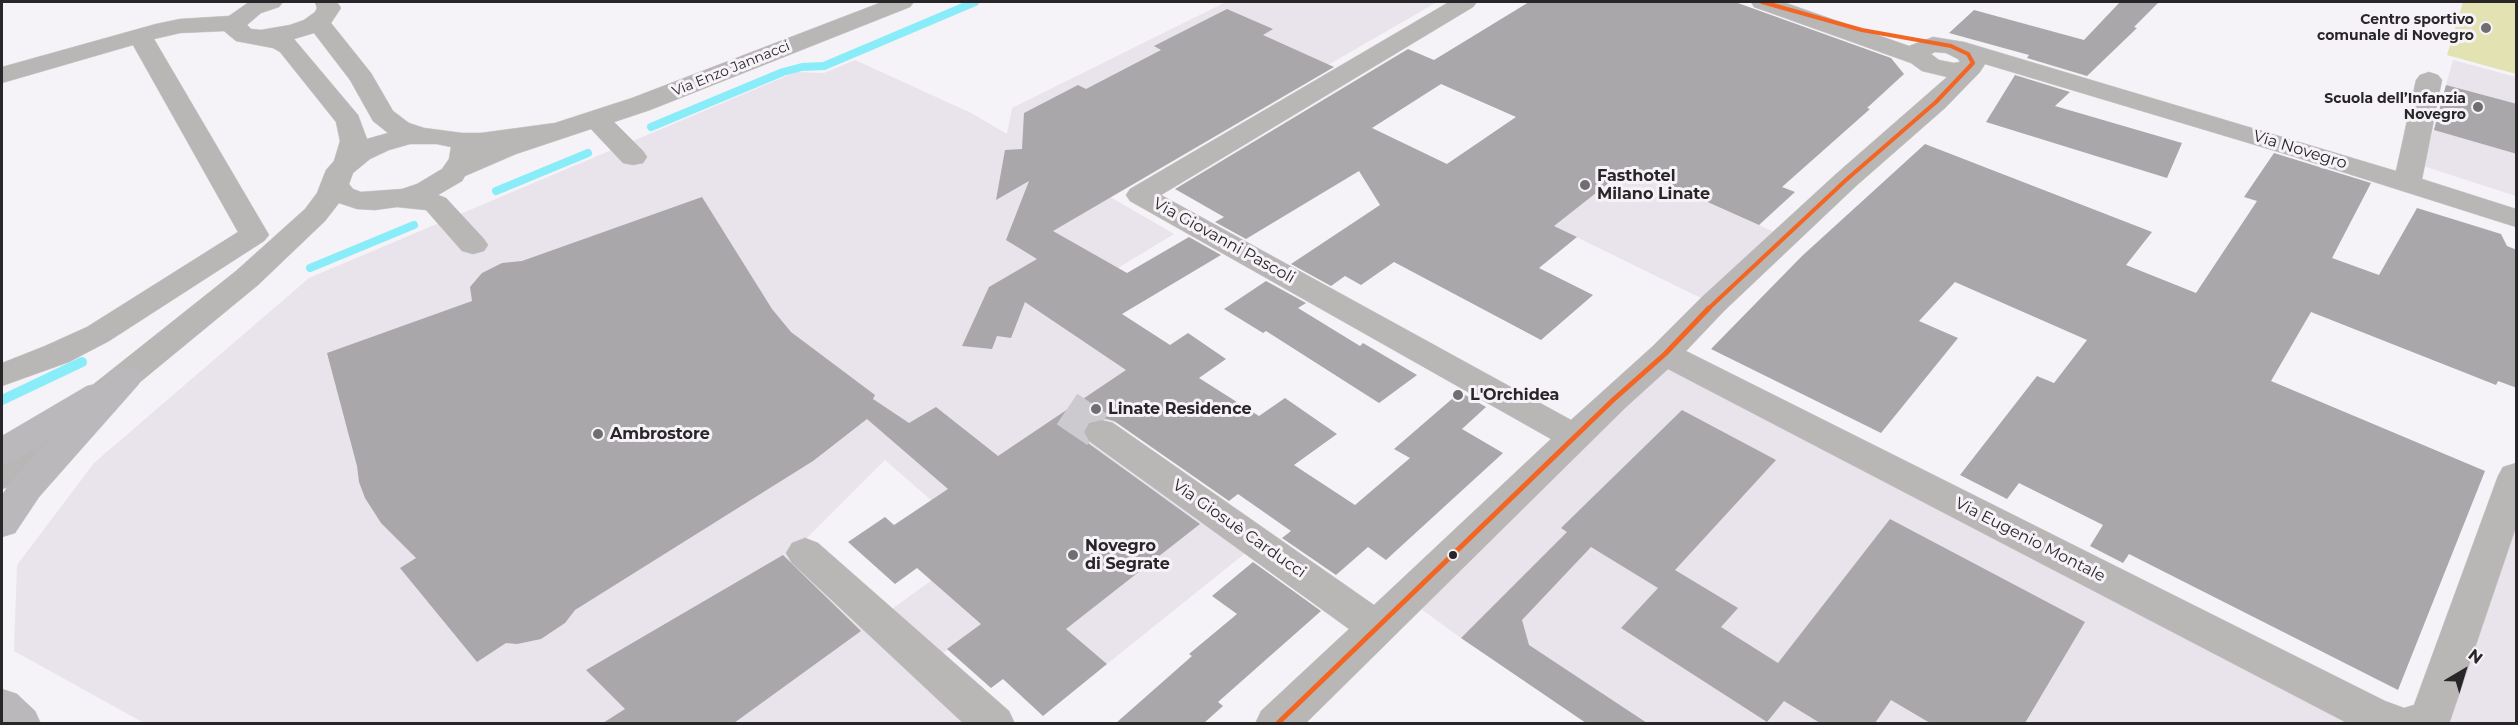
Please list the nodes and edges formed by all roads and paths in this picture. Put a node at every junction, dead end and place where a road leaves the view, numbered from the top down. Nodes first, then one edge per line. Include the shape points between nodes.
1 (271, 2) edge
2 (902, 2) edge
3 (1465, 2) edge
4 (1762, 2) edge
5 (322, 12) edge
6 (1798, 14) junction
7 (246, 30) junction
8 (143, 41) junction
9 (1948, 46) junction
10 (1921, 60) junction
11 (1970, 67) junction
12 (2, 75) edge
13 (2429, 80) dead end
14 (2082, 85) junction
15 (2, 87) edge
16 (1936, 102) junction
17 (597, 120) junction
18 (558, 131) junction
19 (418, 135) junction
20 (452, 139) junction
21 (633, 157) dead end
22 (454, 173) junction
23 (342, 174) junction
24 (2407, 184) junction
25 (392, 200) junction
26 (2517, 218) edge
27 (247, 278) junction
28 (1665, 354) junction
29 (2, 375) edge
30 (126, 377) junction
31 (1101, 432) tunnel mouth
32 (1575, 437) junction
33 (2, 452) edge
34 (2, 460) edge
35 (2, 476) edge
36 (2517, 476) edge
37 (2, 523) edge
38 (805, 553) dead end
39 (1376, 627) junction
40 (2, 707) edge
41 (20, 723) edge
42 (994, 723) edge
43 (1276, 723) edge
44 (2397, 723) edge
45 (2410, 723) edge

1 - 7 street via 248,11
2 - 17 street, Via Enzo Jannacci
3 - 32 street, Via Giovanni Pascoli via 1140,195
4 - 6 street, Via Novegro
5 - 7 street via 288,34
5 - 19 street via 382,115 399,129
6 - 9 street, Via Novegro
6 - 10 street, Via Novegro
7 - 8 street via 180,26
7 - 23 street via 289,47 349,121 354,141
8 - 12 street
8 - 15 street
8 - 29 street via 254,236 98,334
9 - 10 street via 1922,47 1917,52
9 - 11 street via 1970,56
9 - 14 street, Via Novegro
10 - 11 street, Via Novegro via 1946,70
10 - 16 street
11 - 14 street, Via Novegro via 2008,69
11 - 16 street
13 - 24 street
14 - 24 street, Via Novegro
16 - 28 street via 1713,304
17 - 18 street, Via Enzo Jannacci
17 - 21 street
18 - 20 street, Via Enzo Jannacci via 494,140
18 - 22 street, Via Enzo Jannacci via 492,153
19 - 20 street, Via Enzo Jannacci
19 - 23 street, Via Enzo Jannacci via 379,144
20 - 22 street via 464,154
22 - 25 street, Via Enzo Jannacci via 427,190
22 - 25 street via 451,188 482,241 436,204 420,199
23 - 25 street, Via Enzo Jannacci via 343,195 357,200
23 - 27 street, Via Enzo Jannacci via 310,220
24 - 26 street, Via Novegro
25 - 27 street, Via Enzo Jannacci via 327,229
27 - 30 street, Via Enzo Jannacci
28 - 32 street
28 - 44 street, Via Eugenio Montale via 2370,714
30 - 33 main road
30 - 34 street, Via Enzo Jannacci
30 - 35 street, Via Enzo Jannacci
30 - 37 main road via 26,488
31 - 39 street, Via Giosuè Carducci
32 - 39 street
36 - 45 street via 2429,721
38 - 42 street
39 - 43 street
40 - 41 main road

